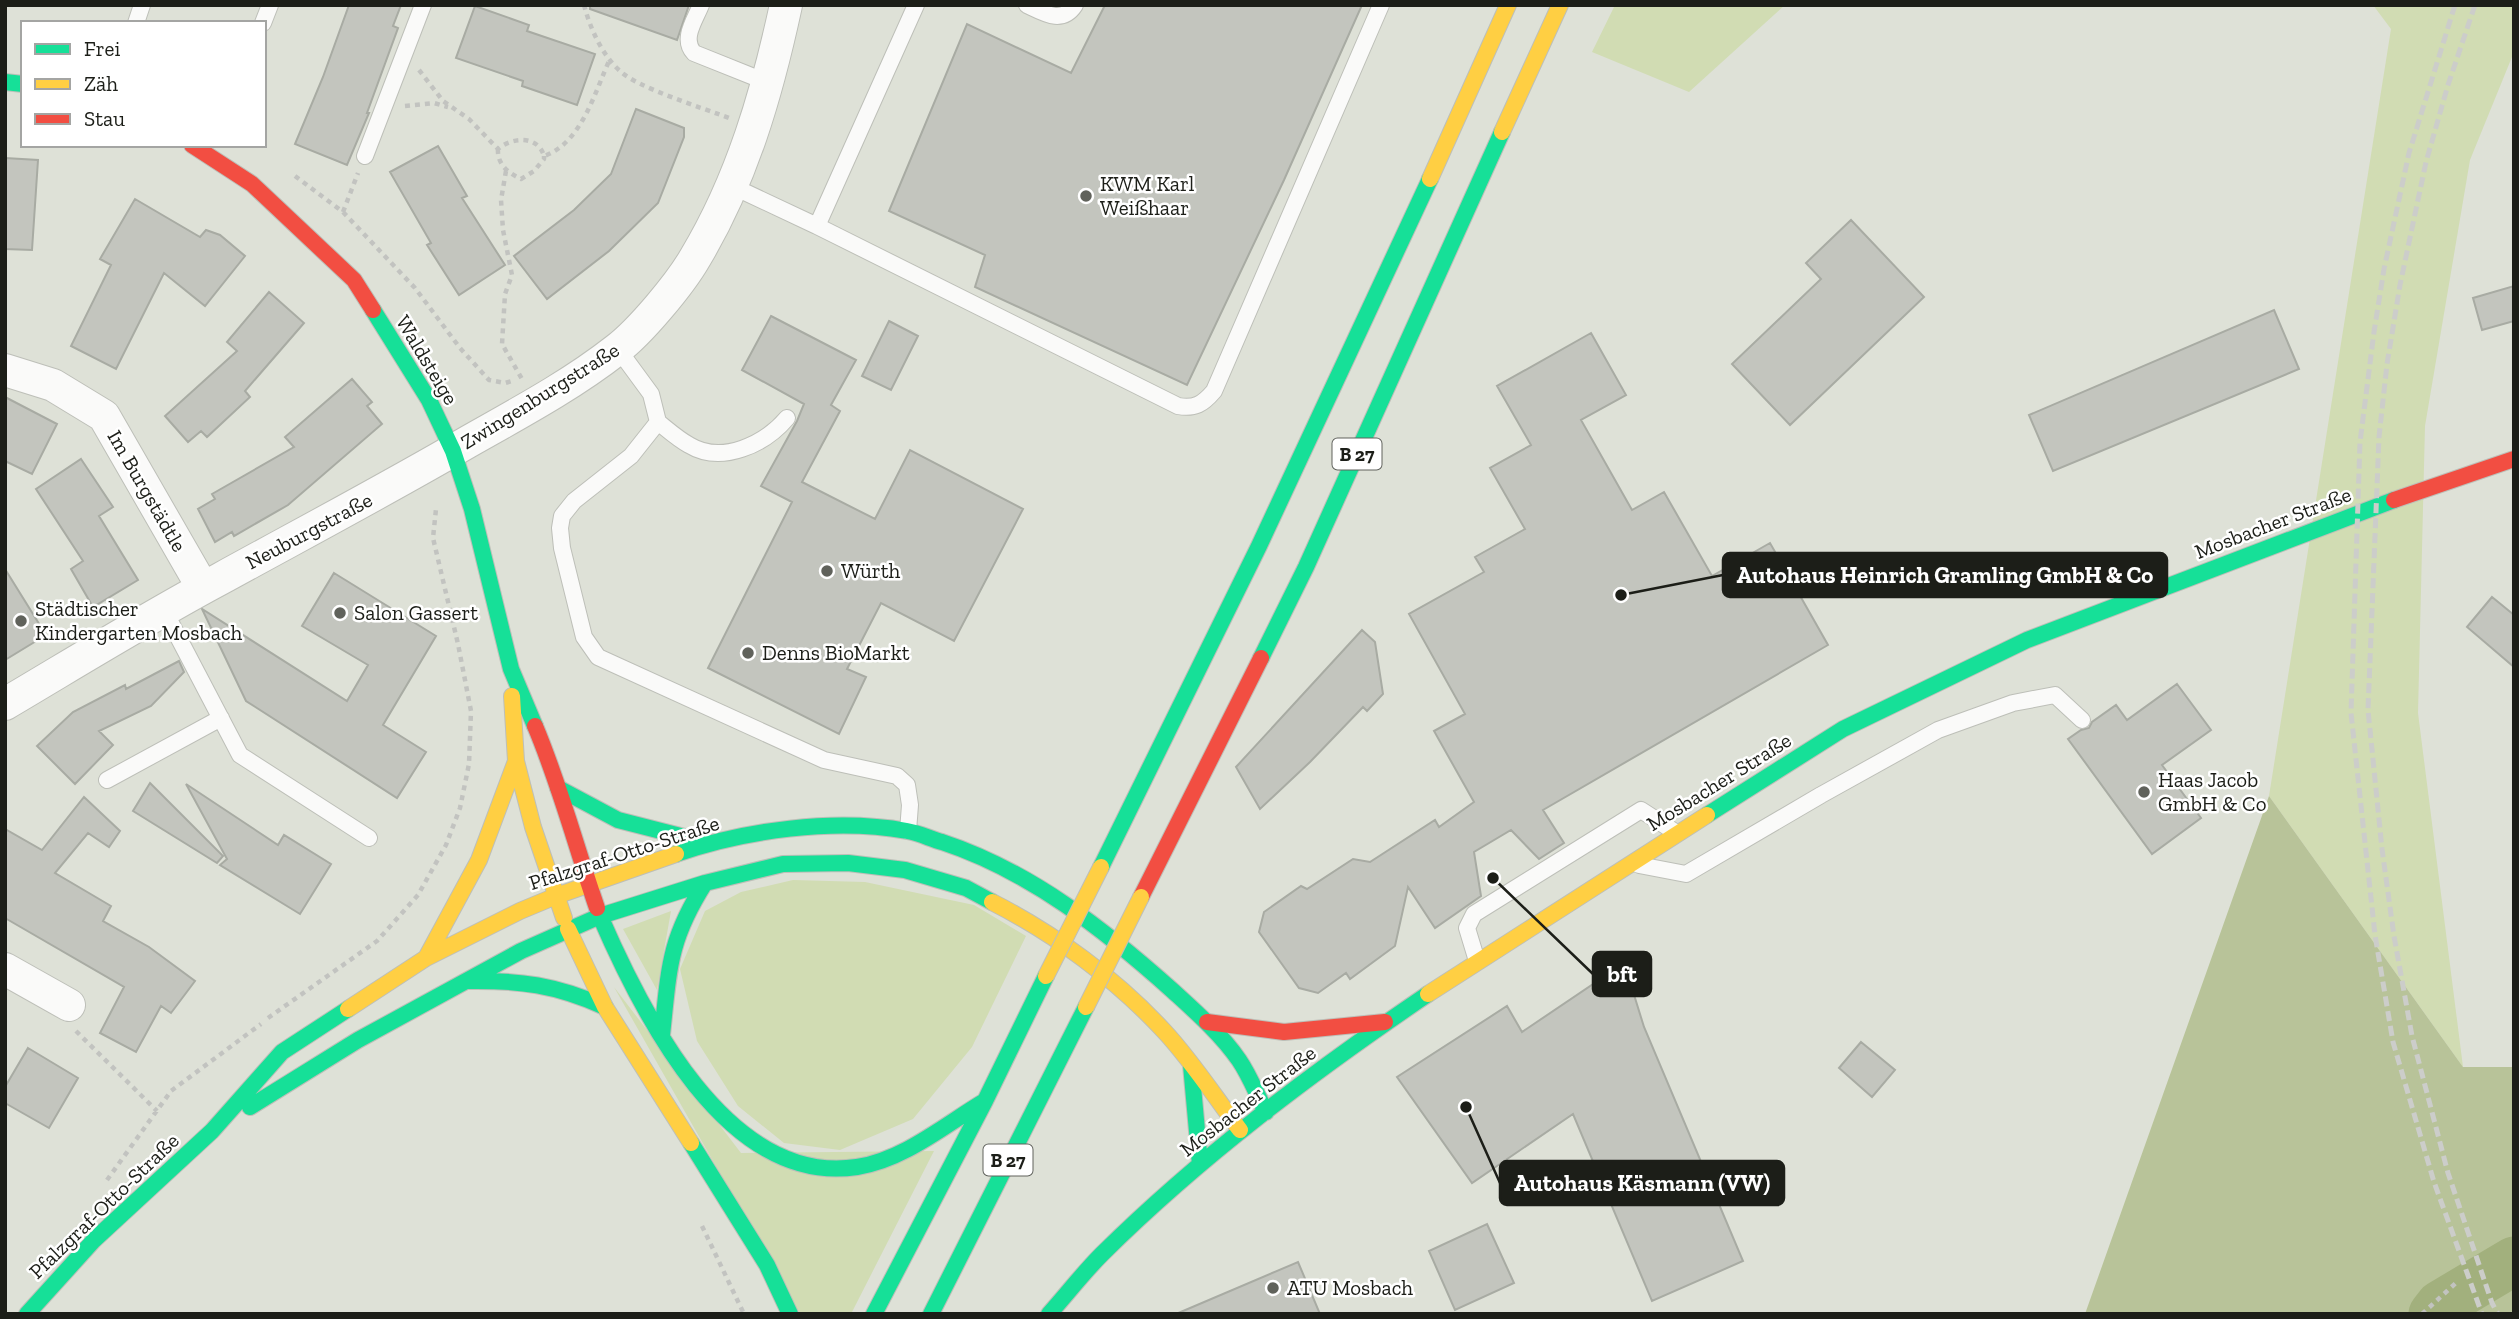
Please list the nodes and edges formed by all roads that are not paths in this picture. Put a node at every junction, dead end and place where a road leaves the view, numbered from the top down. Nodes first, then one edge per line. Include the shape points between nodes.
1 (270, 5) edge
2 (423, 5) edge
3 (701, 5) edge
4 (786, 5) edge
5 (916, 5) edge
6 (1027, 5) edge
7 (1075, 5) edge
8 (1381, 5) edge
9 (1508, 5) edge
10 (1560, 5) edge
11 (263, 21) edge
12 (760, 79) junction
13 (195, 147) edge
14 (365, 156) road end
15 (732, 186) junction
16 (817, 226) junction
17 (618, 349) junction
18 (5, 369) edge
19 (788, 418) dead end
20 (658, 422) junction
21 (453, 451) junction
22 (2514, 459) edge
23 (203, 588) junction
24 (164, 610) junction
25 (511, 669) junction
26 (5, 704) edge
27 (221, 718) junction
28 (2082, 720) dead end
29 (516, 761) junction
30 (107, 780) dead end
31 (558, 788) junction
32 (908, 831) junction
33 (1677, 834) junction
34 (369, 838) dead end
35 (708, 843) junction
36 (1630, 864) junction
37 (705, 883) junction
38 (588, 884) junction
39 (556, 896) junction
40 (600, 916) junction
41 (568, 929) junction
42 (426, 958) junction
43 (1477, 961) junction
44 (5, 969) edge
45 (466, 981) junction
46 (69, 1006) road end
47 (605, 1007) junction
48 (1207, 1022) junction
49 (1387, 1022) junction
50 (662, 1035) junction
51 (1190, 1063) junction
52 (985, 1101) junction
53 (1266, 1112) junction
54 (1240, 1130) junction
55 (212, 1131) junction
56 (1200, 1164) junction
57 (27, 1314) edge
58 (790, 1314) edge
59 (874, 1314) edge
60 (931, 1314) edge
61 (1049, 1314) edge

1 - 11 lane
2 - 14 lane
3 - 12 lane via 688,46 694,53
4 - 12 street, Zwingenburgstraße
5 - 16 lane
6 - 7 lane via 1056,17 1068,14
8 - 16 lane via 1214,391 1197,406 1178,406
9 - 52 main road, B 27, bridge via 1383,285 1259,546
10 - 60 main road, B 27, bridge via 1306,567
12 - 15 street, Zwingenburgstraße via 758,119
13 - 21 main road, Waldsteige via 252,184 354,280 429,400
15 - 16 lane
15 - 17 street, Zwingenburgstraße via 695,259
17 - 20 lane via 656,403
17 - 21 street, Zwingenburgstraße via 530,384
18 - 23 street, Im Burgstädtle via 53,385 104,416
19 - 20 lane via 757,442 716,453 690,446
20 - 32 lane via 631,456 570,505 560,522 562,548 590,648 598,657 824,760 897,776 907,785 911,805
21 - 23 street, Neuburgstraße
21 - 25 main road, Waldsteige
22 - 33 main road, Mosbacher Straße via 2355,514 2027,640 1843,729
23 - 24 street, Neuburgstraße
24 - 26 street, Neuburgstraße
24 - 27 lane
25 - 29 main road, Waldsteige
25 - 31 main road, Waldsteige
27 - 30 lane
27 - 34 lane via 240,755
28 - 36 lane via 2055,695 2012,703 1938,730 1686,874
29 - 39 main road, Waldsteige
29 - 42 main road via 479,860
31 - 35 main road via 618,820
31 - 38 main road, Waldsteige
32 - 35 main road, Pfalzgraf-Otto-Straße via 846,827 778,831
32 - 48 main road, Pfalzgraf-Otto-Straße via 969,851 1062,901
33 - 36 main road, Mosbacher Straße
33 - 43 lane via 1641,810 1474,914 1468,928
35 - 38 main road, Pfalzgraf-Otto-Straße
36 - 43 main road, Mosbacher Straße
37 - 40 main road, Pfalzgraf-Otto-Straße
37 - 50 main road via 676,937
37 - 51 main road, Pfalzgraf-Otto-Straße via 783,864 848,863 905,870 966,888 1028,920 1126,992
38 - 39 main road, Pfalzgraf-Otto-Straße
38 - 40 main road, Waldsteige
39 - 41 main road, Waldsteige
39 - 42 main road, Pfalzgraf-Otto-Straße
40 - 41 main road, Pfalzgraf-Otto-Straße
40 - 50 main road, Waldsteige
41 - 45 main road, Pfalzgraf-Otto-Straße
41 - 47 main road, Waldsteige
42 - 55 main road, Pfalzgraf-Otto-Straße via 282,1052
43 - 49 main road, Mosbacher Straße
44 - 46 street
45 - 47 main road via 523,980
45 - 55 main road, Pfalzgraf-Otto-Straße via 358,1040
47 - 58 main road, Waldsteige via 744,1226
48 - 49 main road via 1284,1032
48 - 53 main road, Pfalzgraf-Otto-Straße via 1238,1060
49 - 53 main road, Mosbacher Straße
50 - 52 main road, Waldsteige via 694,1084 732,1126 775,1154 820,1168 859,1167 899,1153
51 - 54 main road, Pfalzgraf-Otto-Straße
51 - 56 main road
52 - 59 main road, B 27
53 - 54 main road, Mosbacher Straße
54 - 56 main road, Mosbacher Straße
55 - 57 main road, Pfalzgraf-Otto-Straße via 94,1240
56 - 61 main road, Mosbacher Straße via 1101,1255

